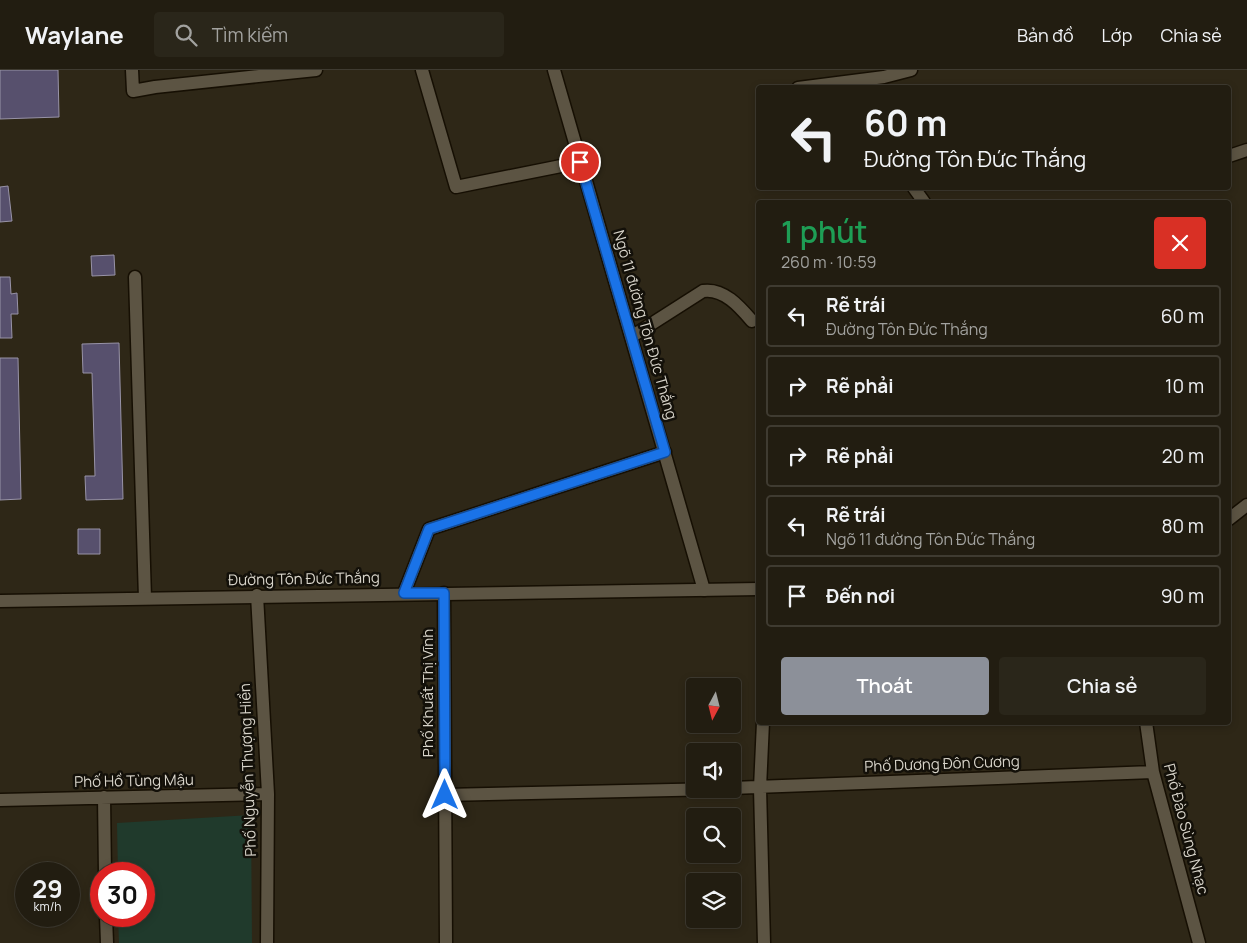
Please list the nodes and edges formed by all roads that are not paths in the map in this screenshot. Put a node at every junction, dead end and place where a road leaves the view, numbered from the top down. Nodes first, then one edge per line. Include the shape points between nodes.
1 (132, 70) edge
2 (316, 70) edge
3 (422, 70) edge
4 (554, 70) edge
5 (911, 70) edge
6 (884, 78) edge
7 (824, 85) edge
8 (1247, 150) edge
9 (1231, 155) edge
10 (580, 162) junction
11 (135, 277) dead end
12 (752, 321) dead end
13 (631, 337) junction
14 (665, 452) junction
15 (1247, 506) edge
16 (1231, 518) edge
17 (756, 589) edge
18 (704, 590) junction
19 (404, 593) junction
20 (444, 593) junction
21 (257, 595) junction
22 (145, 598) junction
23 (0, 601) edge
24 (763, 725) edge
25 (1146, 725) edge
26 (1152, 772) junction
27 (741, 788) edge
28 (760, 788) junction
29 (686, 790) edge
30 (268, 794) junction
31 (445, 795) junction
32 (104, 798) junction
33 (0, 800) edge
34 (106, 862) edge
35 (106, 927) edge
36 (107, 943) edge
37 (267, 943) edge
38 (446, 943) edge
39 (764, 943) edge
40 (1199, 943) edge

1 - 2 street via 133,91
3 - 10 street via 456,187
4 - 10 street, Ngõ 11 đường Tôn Đức Thắng
5 - 6 street
6 - 7 street
8 - 9 street
10 - 13 street, Ngõ 11 đường Tôn Đức Thắng
11 - 22 street
12 - 13 street via 724,295 708,290
13 - 14 street, Ngõ 11 đường Tôn Đức Thắng
14 - 18 street, Ngõ 11 đường Tôn Đức Thắng
14 - 19 street via 429,529
15 - 16 street
17 - 18 street, Đường Tôn Đức Thắng
18 - 20 street, Đường Tôn Đức Thắng
19 - 20 street, Đường Tôn Đức Thắng
19 - 21 street, Đường Tôn Đức Thắng
20 - 31 street, Phố Khuất Thị Vĩnh
21 - 22 street, Đường Tôn Đức Thắng
21 - 30 street, Phố Nguyễn Thượng Hiền
22 - 23 street, Đường Tôn Đức Thắng
24 - 28 street
25 - 26 street, Phố Đào Sùng Nhạc
26 - 28 street, Phố Dương Đôn Cương
26 - 40 street, Phố Đào Sùng Nhạc
27 - 28 street, Phố Dương Đôn Cương
28 - 39 street
29 - 31 street
30 - 32 street, Phố Hồ Tùng Mậu
30 - 37 street, Phố Nguyễn Thượng Hiền
31 - 38 street, Phố Khuất Thị Vĩnh
32 - 33 street, Phố Hồ Tùng Mậu
32 - 34 street
35 - 36 street

